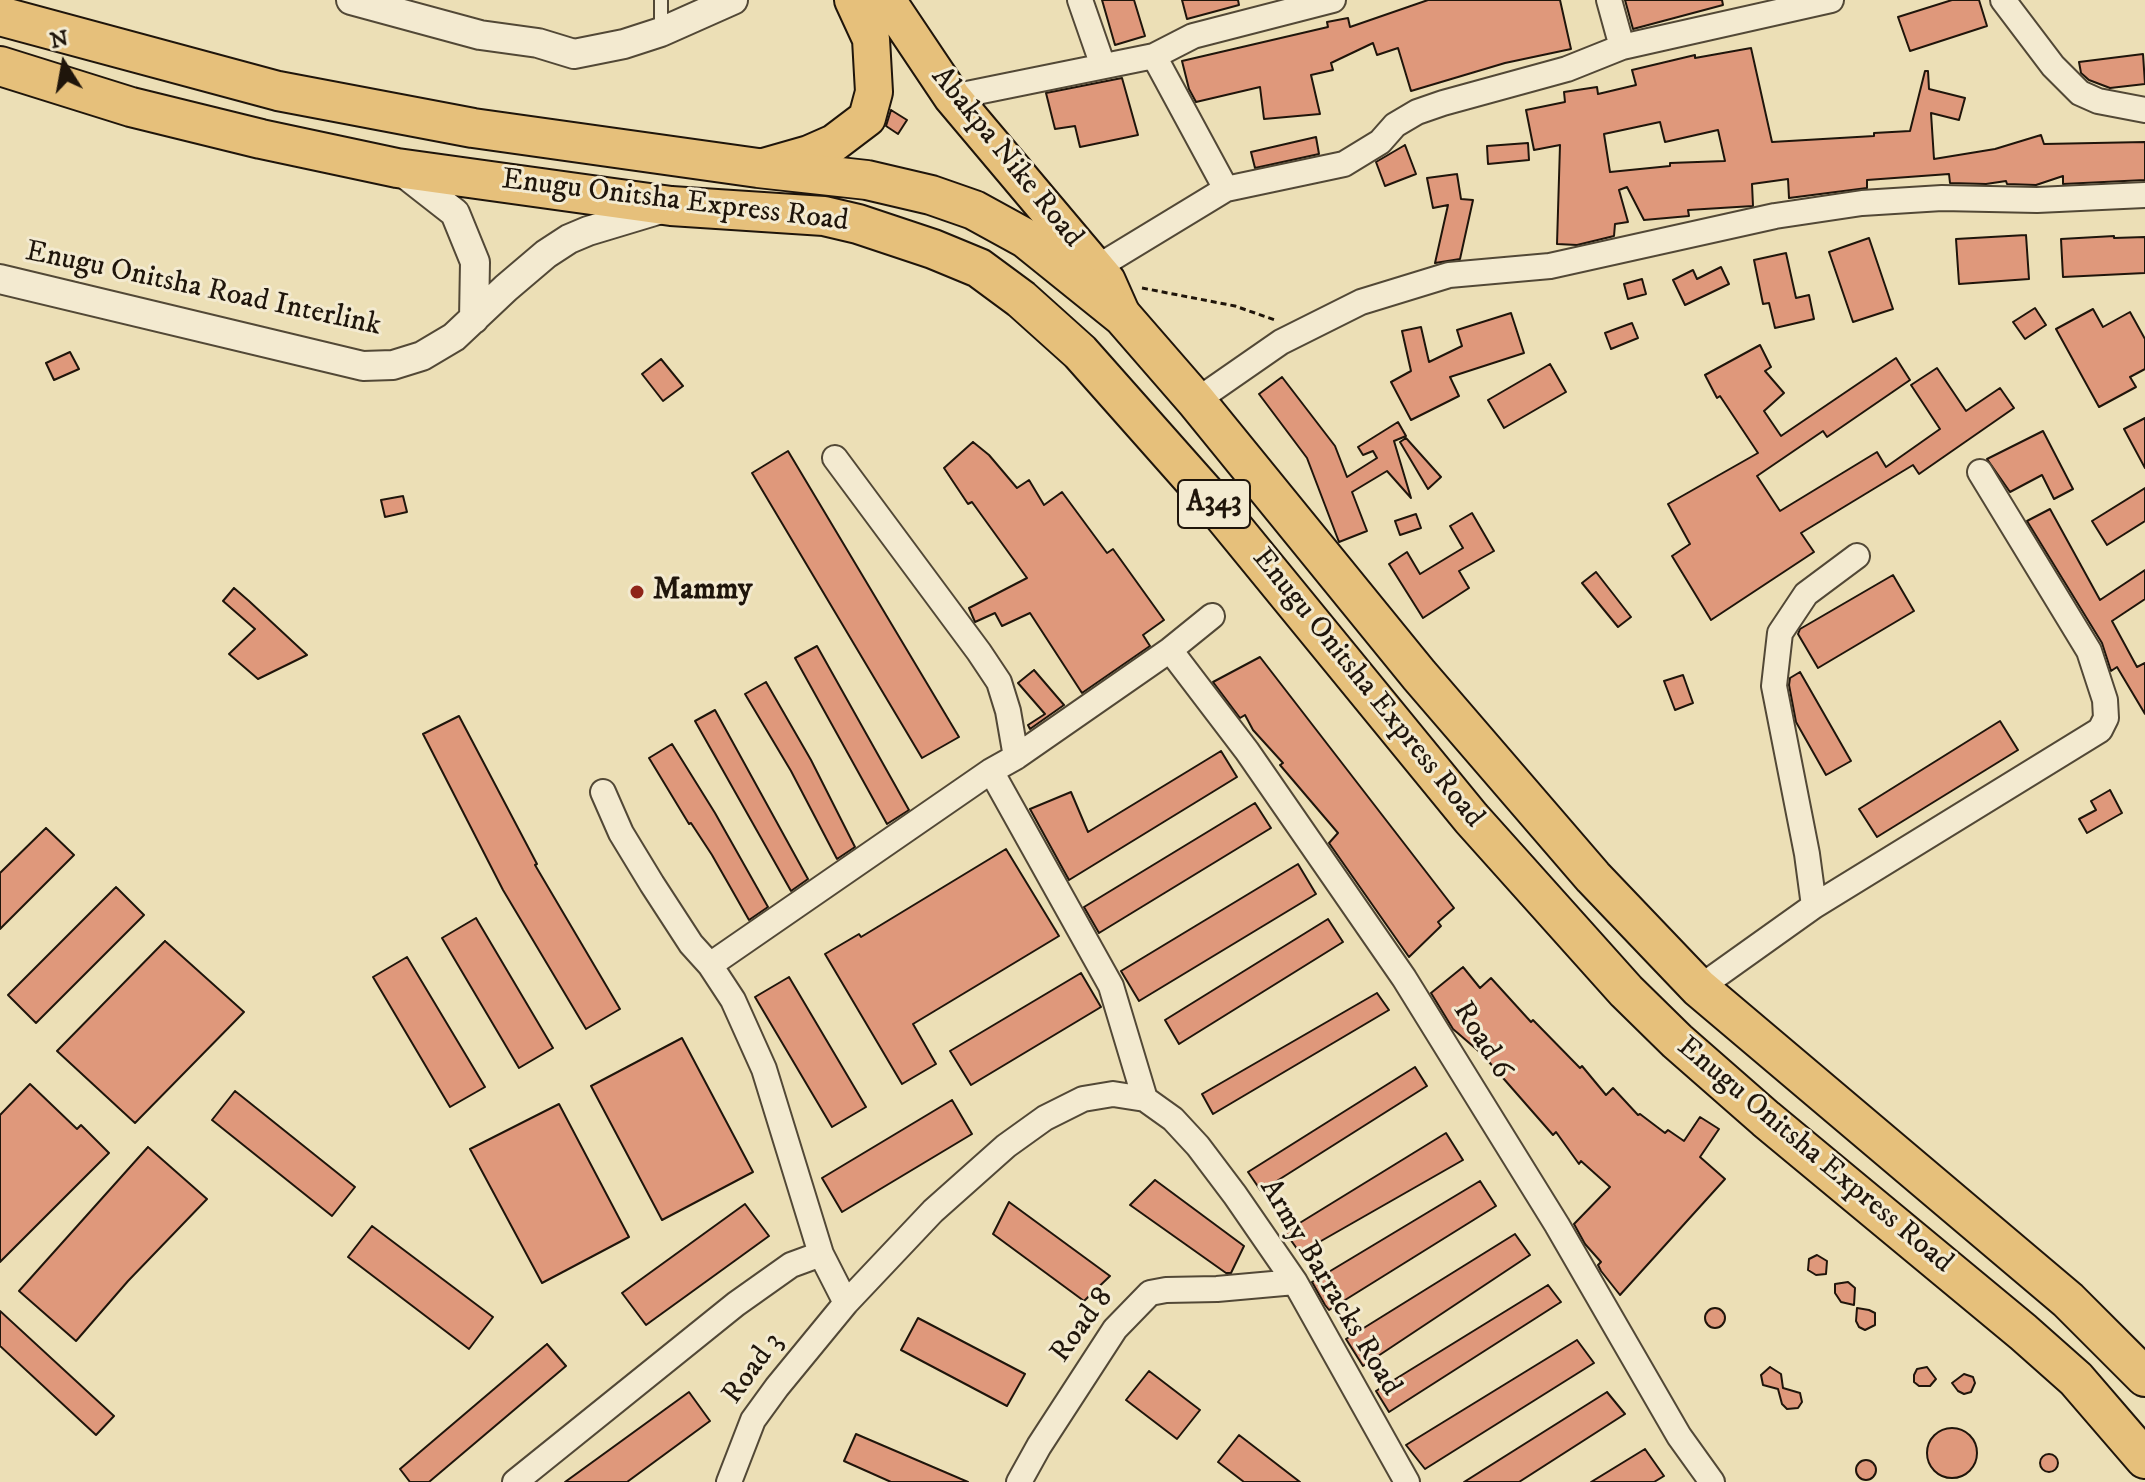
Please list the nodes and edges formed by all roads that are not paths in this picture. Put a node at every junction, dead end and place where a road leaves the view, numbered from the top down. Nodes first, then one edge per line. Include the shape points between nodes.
1 (351, 0) edge
2 (661, 0) edge
3 (733, 0) edge
4 (853, 0) edge
5 (887, 0) edge
6 (1080, 0) edge
7 (1333, 0) edge
8 (1609, 0) edge
9 (1831, 0) edge
10 (2003, 0) edge
11 (1299, 5) edge
12 (405, 7) edge
13 (0, 16) edge
14 (661, 32) junction
15 (1622, 47) junction
16 (1154, 56) junction
17 (0, 66) edge
18 (1103, 66) junction
19 (952, 97) junction
20 (2145, 110) edge
21 (397, 168) junction
22 (758, 168) junction
23 (1226, 189) junction
24 (2145, 195) edge
25 (671, 206) junction
26 (1102, 275) junction
27 (0, 279) edge
28 (1123, 317) junction
29 (474, 319) junction
30 (1196, 401) junction
31 (835, 458) dead end
32 (1980, 472) dead end
33 (1857, 556) dead end
34 (1212, 616) dead end
35 (1170, 650) junction
36 (1016, 757) junction
37 (991, 771) junction
38 (603, 792) dead end
39 (1814, 906) junction
40 (710, 965) junction
41 (1699, 988) junction
42 (1145, 1099) junction
43 (821, 1254) junction
44 (1295, 1282) junction
45 (846, 1303) junction
46 (2145, 1377) edge
47 (2145, 1459) edge
48 (515, 1482) edge
49 (729, 1482) edge
50 (1019, 1482) edge
51 (1407, 1482) edge
52 (1712, 1482) edge

1 - 12 street
2 - 14 lane
3 - 14 street
4 - 22 main road via 871,39 874,92 867,118 834,143
5 - 19 main road, Abakpa Nike Road
6 - 18 street
7 - 11 street
8 - 15 street
9 - 15 street
10 - 20 street via 2080,93
11 - 16 street via 1193,36
12 - 14 street via 480,35 574,54
13 - 22 highway, Enugu Onitsha Express Road / A343 via 278,91 473,128
15 - 23 street via 1567,69 1417,112 1344,164
16 - 18 street
16 - 23 street
17 - 21 highway, Enugu Onitsha Express Road / A343 via 131,107
18 - 19 street
19 - 26 main road, Abakpa Nike Road
21 - 25 highway, Enugu Onitsha Express Road / A343
21 - 29 street via 455,213 475,262
22 - 28 highway, Enugu Onitsha Express Road / A343 via 867,180 974,210 1025,238
23 - 26 street
24 - 30 street via 1862,203 1775,216 1550,266 1449,275 1361,302 1281,342
25 - 29 street, Enugu Onitsha Road Interlink via 569,239
25 - 47 highway, Enugu Onitsha Express Road / A343 via 824,216 858,224 979,268 1021,299 1080,352 1205,493 1471,818 1626,991 1766,1119 2076,1379
26 - 28 main road, Abakpa Nike Road
27 - 29 street, Enugu Onitsha Road Interlink via 363,366 393,365 422,356
28 - 30 highway, Enugu Onitsha Express Road / A343
30 - 41 highway, Enugu Onitsha Express Road / A343 via 1419,675 1593,877
31 - 36 street via 999,682
32 - 39 street via 2089,651 2106,718 2100,730
33 - 39 street via 1806,594 1780,633 1774,686
34 - 35 street
35 - 36 street
35 - 52 street, Road 6 via 1247,751 1404,978 1557,1225 1679,1436
36 - 37 street
37 - 40 street
37 - 42 street via 1111,986
38 - 40 street via 652,884
39 - 41 street
40 - 43 street via 733,1000 764,1069
41 - 46 highway, Enugu Onitsha Express Road / A343 via 2068,1300
42 - 44 street, Army Barracks Road via 1198,1146
42 - 45 street via 1113,1094 1083,1099 1045,1118 969,1178
43 - 45 street
43 - 48 street via 791,1265 736,1304
44 - 50 street, Road 8 via 1150,1293 1115,1329
44 - 51 street, Army Barracks Road
45 - 49 street, Road 3 via 753,1420

